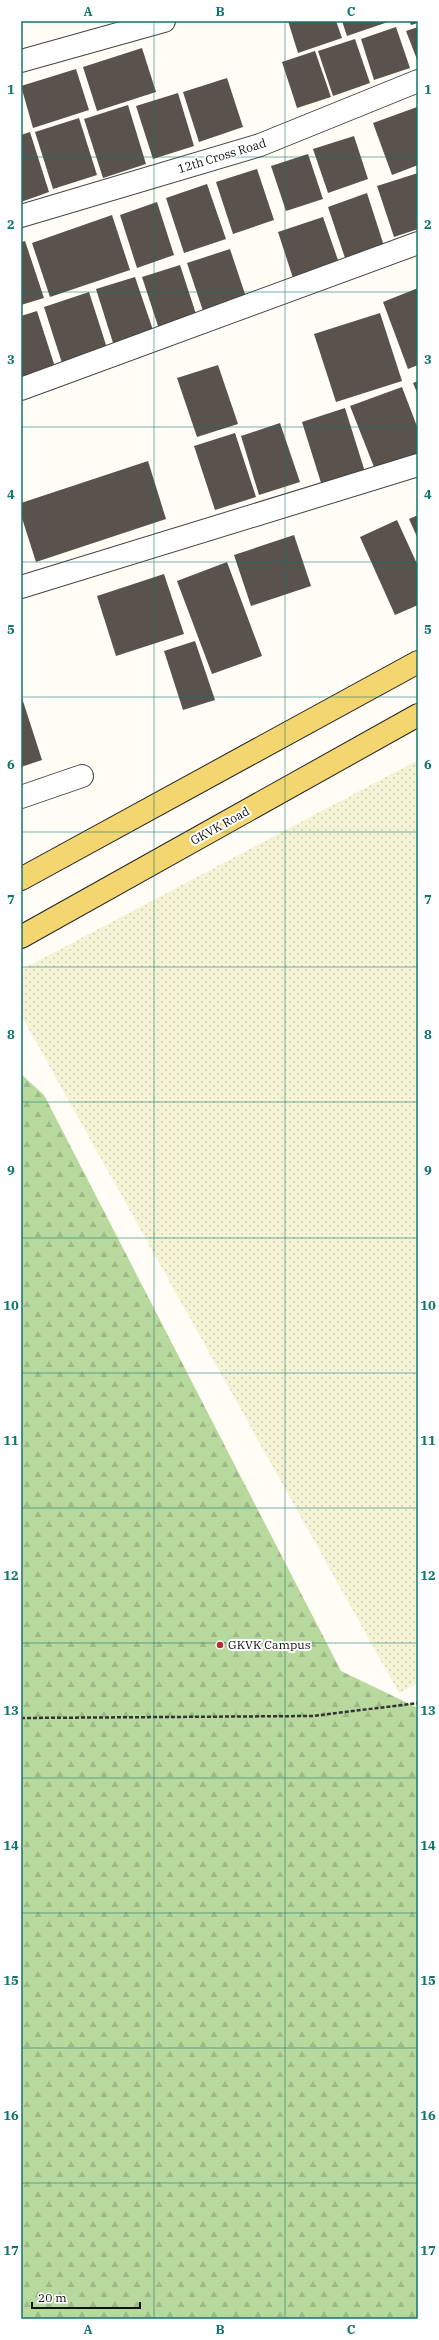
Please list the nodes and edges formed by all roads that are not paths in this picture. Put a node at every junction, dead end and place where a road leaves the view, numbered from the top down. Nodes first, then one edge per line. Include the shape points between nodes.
1 (164, 21) edge
2 (21, 61) edge
3 (418, 81) edge
4 (21, 216) edge
5 (418, 243) edge
6 (21, 389) edge
7 (418, 465) edge
8 (21, 587) edge
9 (418, 662) edge
10 (418, 715) edge
11 (82, 776) dead end
12 (21, 797) edge
13 (21, 879) edge
14 (21, 937) edge

1 - 2 street
3 - 4 street, 12th Cross Road via 260,145
5 - 6 street
7 - 8 street
9 - 13 main road
10 - 14 main road, GKVK Road
11 - 12 street

